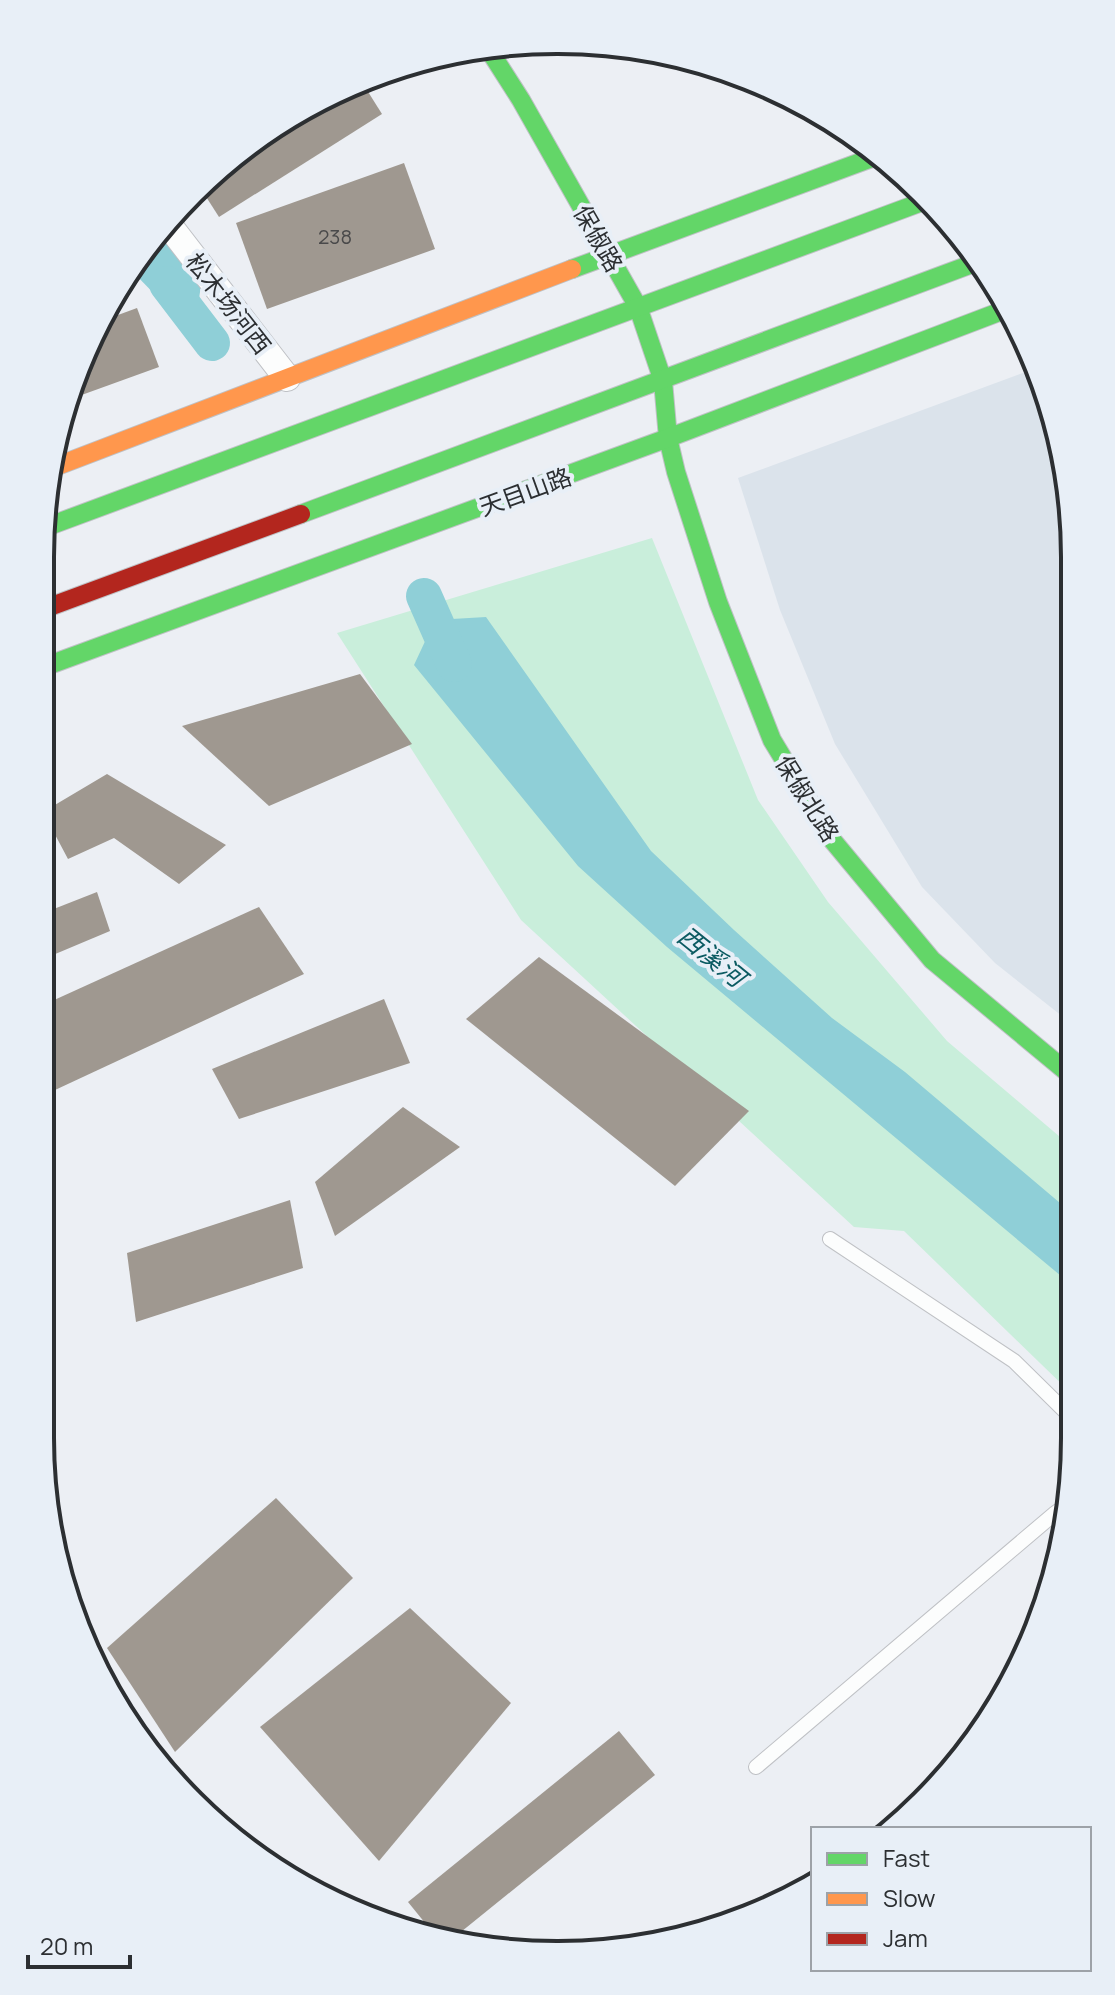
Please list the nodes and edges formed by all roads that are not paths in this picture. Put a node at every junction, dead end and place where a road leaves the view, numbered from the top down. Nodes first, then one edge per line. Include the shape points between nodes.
1 (494, 58) edge
2 (866, 160) edge
3 (917, 204) edge
4 (174, 232) edge
5 (610, 255) junction
6 (967, 266) edge
7 (638, 307) junction
8 (997, 313) edge
9 (287, 378) junction
10 (663, 381) junction
11 (668, 438) junction
12 (63, 464) edge
13 (55, 524) edge
14 (54, 605) edge
15 (54, 663) edge
16 (1061, 1067) edge
17 (830, 1239) dead end
18 (1061, 1407) edge
19 (1055, 1513) edge
20 (756, 1767) dead end

1 - 5 main road, 保俶路
2 - 5 main road
3 - 7 main road
4 - 9 street, 松木场河西
5 - 7 main road, 保俶路
5 - 9 main road
6 - 10 main road
7 - 10 main road, 保俶路
7 - 13 main road
8 - 11 main road, 天目山路
9 - 12 main road
10 - 11 main road, 保俶路
10 - 14 main road
11 - 15 main road, 天目山路
11 - 16 main road, 保俶北路 via 718,602 772,740 833,841 932,960
17 - 18 lane via 1014,1361
19 - 20 lane

